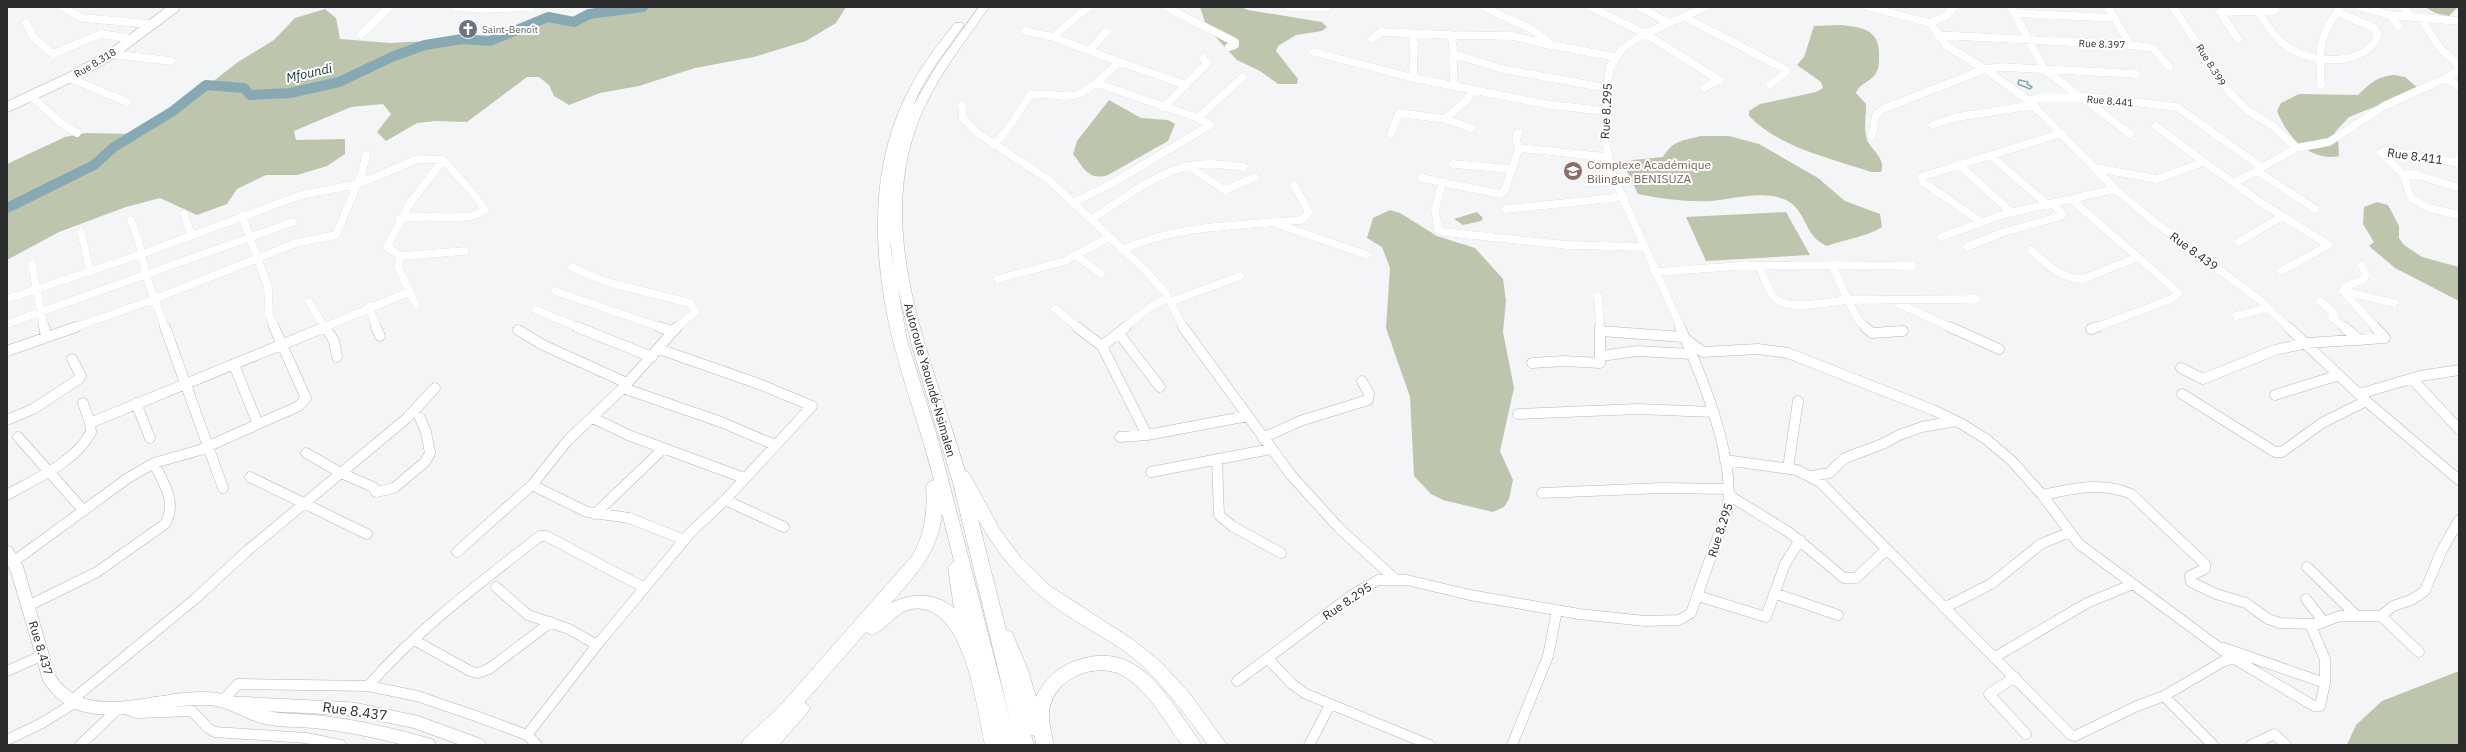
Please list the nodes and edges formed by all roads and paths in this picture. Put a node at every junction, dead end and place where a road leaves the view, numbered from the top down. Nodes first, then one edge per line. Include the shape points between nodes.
1 (62, 7) edge
2 (175, 7) edge
3 (389, 7) edge
4 (455, 7) edge
5 (532, 7) edge
6 (973, 7) edge
7 (984, 7) edge
8 (1088, 7) edge
9 (1166, 7) edge
10 (1288, 7) edge
11 (1328, 7) edge
12 (1484, 7) edge
13 (1590, 7) edge
14 (1640, 7) edge
15 (1706, 7) edge
16 (1873, 7) edge
17 (1954, 7) edge
18 (2108, 7) edge
19 (2173, 7) edge
20 (2274, 7) edge
21 (2360, 7) edge
22 (2403, 7) edge
23 (2339, 9) edge
24 (2013, 10) edge
25 (2257, 11) junction
26 (2390, 15) junction
27 (2412, 17) junction
28 (1684, 18) junction
29 (2115, 18) junction
30 (2421, 18) junction
31 (2459, 20) edge
32 (26, 23) dead end
33 (1669, 23) junction
34 (1930, 23) junction
35 (150, 24) junction
36 (2398, 26) dead end
37 (1024, 31) dead end
38 (1106, 32) dead end
39 (1410, 33) junction
40 (1646, 34) junction
41 (361, 35) dead end
42 (1451, 35) junction
43 (1937, 35) junction
44 (1053, 37) junction
45 (132, 39) junction
46 (1372, 39) dead end
47 (2238, 39) dead end
48 (2030, 41) junction
49 (2130, 45) junction
50 (1552, 46) junction
51 (1229, 47) dead end
52 (1089, 51) junction
53 (1314, 52) dead end
54 (112, 54) junction
55 (1454, 54) junction
56 (2319, 56) junction
57 (1615, 57) junction
58 (1203, 58) dead end
59 (171, 61) dead end
60 (1120, 62) junction
61 (2459, 66) edge
62 (2169, 68) dead end
63 (1985, 69) junction
64 (2044, 69) junction
65 (2459, 70) edge
66 (2136, 74) dead end
67 (1242, 77) dead end
68 (69, 78) junction
69 (1413, 78) junction
70 (2446, 78) junction
71 (1096, 83) junction
72 (1186, 85) junction
73 (1770, 85) dead end
74 (2321, 85) dead end
75 (1454, 86) junction
76 (2459, 87) edge
77 (1606, 88) junction
78 (1704, 88) dead end
79 (1472, 90) junction
80 (31, 96) junction
81 (2083, 98) junction
82 (127, 102) dead end
83 (2032, 103) junction
84 (962, 105) dead end
85 (7, 106) edge
86 (1163, 108) junction
87 (1605, 112) junction
88 (1198, 118) junction
89 (1445, 120) junction
90 (1932, 126) dead end
91 (2156, 126) dead end
92 (1471, 128) dead end
93 (77, 133) dead end
94 (1518, 133) dead end
95 (2062, 133) junction
96 (1391, 134) dead end
97 (2130, 134) dead end
98 (1872, 136) dead end
99 (994, 144) junction
100 (1519, 148) junction
101 (2296, 148) junction
102 (366, 155) dead end
103 (1990, 155) junction
104 (1607, 157) junction
105 (443, 160) junction
106 (2204, 162) junction
107 (2459, 162) edge
108 (1453, 164) dead end
109 (1958, 164) junction
110 (1188, 166) junction
111 (1244, 168) dead end
112 (2096, 168) junction
113 (1511, 169) junction
114 (2259, 169) junction
115 (2404, 175) junction
116 (1255, 177) dead end
117 (1422, 178) dead end
118 (1442, 183) junction
119 (2234, 183) junction
120 (358, 184) junction
121 (1294, 185) dead end
122 (2459, 188) edge
123 (2115, 189) junction
124 (1622, 197) junction
125 (2071, 200) junction
126 (1075, 202) junction
127 (2050, 204) junction
128 (1506, 209) dead end
129 (2315, 209) dead end
130 (2011, 212) junction
131 (184, 214) dead end
132 (2459, 215) edge
133 (242, 216) junction
134 (2282, 216) junction
135 (400, 219) junction
136 (1092, 219) junction
137 (131, 220) dead end
138 (1980, 221) junction
139 (293, 222) dead end
140 (1274, 223) junction
141 (81, 232) dead end
142 (191, 235) junction
143 (250, 236) junction
144 (1109, 237) junction
145 (1942, 237) dead end
146 (2239, 242) dead end
147 (1644, 247) junction
148 (1967, 247) dead end
149 (1122, 250) junction
150 (2031, 250) dead end
151 (465, 251) dead end
152 (142, 254) junction
153 (1367, 255) dead end
154 (401, 256) junction
155 (1077, 256) junction
156 (2138, 257) junction
157 (258, 258) junction
158 (32, 265) dead end
159 (1832, 265) junction
160 (1759, 266) junction
161 (1913, 266) dead end
162 (2362, 266) dead end
163 (572, 268) dead end
164 (90, 270) junction
165 (2281, 271) dead end
166 (1655, 272) junction
167 (1101, 274) dead end
168 (146, 275) junction
169 (1240, 276) dead end
170 (998, 279) dead end
171 (35, 289) junction
172 (555, 291) dead end
173 (2343, 291) junction
174 (409, 292) junction
175 (1598, 296) dead end
176 (7, 299) edge
177 (154, 299) junction
178 (1976, 299) dead end
179 (1169, 300) junction
180 (1848, 300) junction
181 (1892, 301) junction
182 (2320, 301) dead end
183 (309, 302) dead end
184 (2394, 303) dead end
185 (416, 305) dead end
186 (369, 307) junction
187 (2268, 308) junction
188 (1055, 309) dead end
189 (536, 310) dead end
190 (40, 313) junction
191 (2236, 316) dead end
192 (7, 324) edge
193 (325, 326) junction
194 (2091, 329) dead end
195 (518, 330) dead end
196 (672, 331) junction
197 (1600, 331) junction
198 (1903, 331) dead end
199 (1120, 334) junction
200 (46, 336) junction
201 (380, 336) dead end
202 (1684, 338) junction
203 (2360, 340) junction
204 (2307, 343) junction
205 (282, 346) junction
206 (1102, 346) junction
207 (1999, 349) dead end
208 (7, 351) edge
209 (655, 353) junction
210 (1691, 354) junction
211 (1601, 356) junction
212 (337, 357) dead end
213 (72, 359) dead end
214 (1532, 363) dead end
215 (234, 365) junction
216 (2181, 368) dead end
217 (2459, 370) edge
218 (2339, 375) junction
219 (2412, 379) junction
220 (1362, 381) dead end
221 (186, 383) junction
222 (625, 385) junction
223 (1160, 387) dead end
224 (435, 388) dead end
225 (2182, 394) dead end
226 (2275, 395) dead end
227 (2363, 398) junction
228 (1798, 401) dead end
229 (83, 403) dead end
230 (136, 403) junction
231 (1714, 412) junction
232 (1518, 414) dead end
233 (1248, 416) junction
234 (420, 418) dead end
235 (593, 418) junction
236 (7, 420) edge
237 (1956, 421) junction
238 (90, 423) junction
239 (258, 424) junction
240 (2459, 430) edge
241 (1147, 435) junction
242 (930, 436) junction
243 (18, 437) dead end
244 (1120, 437) dead end
245 (150, 438) dead end
246 (1264, 438) junction
247 (775, 445) junction
248 (950, 445) junction
249 (210, 446) junction
250 (663, 449) junction
251 (1271, 449) junction
252 (306, 453) dead end
253 (1218, 459) junction
254 (1725, 460) junction
255 (154, 463) junction
256 (1788, 468) junction
257 (47, 472) junction
258 (1151, 472) dead end
259 (341, 473) junction
260 (1812, 476) junction
261 (250, 477) dead end
262 (744, 478) junction
263 (2459, 479) edge
264 (532, 485) junction
265 (223, 488) dead end
266 (1730, 492) junction
267 (1542, 493) dead end
268 (7, 495) edge
269 (2042, 495) junction
270 (725, 500) junction
271 (305, 503) junction
272 (84, 511) junction
273 (595, 514) junction
274 (2459, 520) edge
275 (784, 527) dead end
276 (952, 527) junction
277 (2070, 532) junction
278 (367, 534) dead end
279 (685, 540) junction
280 (1800, 540) junction
281 (1886, 549) junction
282 (458, 552) dead end
283 (1281, 553) dead end
284 (10, 562) edge
285 (2307, 567) dead end
286 (1395, 579) junction
287 (2133, 584) junction
288 (496, 587) dead end
289 (645, 588) junction
290 (1774, 593) junction
291 (1698, 596) junction
292 (2306, 600) dead end
293 (28, 606) junction
294 (993, 607) junction
295 (1944, 608) junction
296 (1557, 610) junction
297 (1838, 615) dead end
298 (2358, 616) junction
299 (2381, 616) junction
300 (551, 622) junction
301 (2324, 622) junction
302 (2310, 624) junction
303 (414, 640) junction
304 (597, 645) junction
305 (2215, 645) junction
306 (2419, 652) dead end
307 (41, 656) junction
308 (1995, 657) junction
309 (2233, 658) junction
310 (1268, 659) junction
311 (974, 662) junction
312 (7, 671) edge
313 (2016, 677) junction
314 (1237, 681) dead end
315 (2325, 684) junction
316 (368, 686) junction
317 (2164, 696) junction
318 (74, 701) junction
319 (227, 703) junction
320 (1330, 705) junction
321 (120, 708) junction
322 (2026, 734) dead end
323 (527, 736) junction
324 (7, 740) edge
325 (80, 745) edge
326 (341, 745) edge
327 (429, 745) edge
328 (479, 745) edge
329 (537, 745) edge
330 (750, 745) edge
331 (768, 745) edge
332 (994, 745) edge
333 (1008, 745) edge
334 (1025, 745) edge
335 (1040, 745) edge
336 (1045, 745) edge
337 (1192, 745) edge
338 (1218, 745) edge
339 (1308, 745) edge
340 (1430, 745) edge
341 (1512, 745) edge
342 (2213, 745) edge
343 (2251, 745) edge
344 (2286, 745) edge

1 - 35 street via 82,18
2 - 35 main road, Rue 8.318
3 - 41 street
4 - 5 street
6 - 242 highway, Autoroute Yaoundé-Nsimalen via 940,49 914,90 896,135 885,181 883,228 887,274 900,340
7 - 248 highway, Autoroute Yaoundé-Nsimalen via 945,60 920,102 904,150 896,200 898,261 914,337
8 - 44 street
9 - 51 street via 1235,42 1235,45
10 - 11 street
12 - 50 street via 1533,30
13 - 40 street
14 - 33 street
15 - 28 street
16 - 34 street
17 - 34 street via 1946,16
18 - 29 street, Rue 8.397
19 - 101 street, Rue 8.399 via 2210,59 2226,88 2243,106 2273,126
20 - 25 street via 2275,10 2272,11
21 - 26 street
22 - 27 street
23 - 56 street via 2321,33
23 - 56 street via 2374,28 2377,31 2377,39 2371,48 2346,59
24 - 29 street
24 - 48 street, Rue 8.441
25 - 47 street via 2220,12
25 - 56 street via 2288,48
26 - 27 street
26 - 36 street
27 - 30 street
28 - 33 street
28 - 73 street via 1785,69 1786,72
29 - 49 street, Rue 8.397
30 - 31 street
30 - 61 street via 2439,47
32 - 45 street via 34,38 53,54 101,34
33 - 40 street
34 - 43 street, Rue 8.439
35 - 45 main road, Rue 8.318
37 - 44 street
38 - 52 street
39 - 42 street
39 - 46 street via 1381,32
39 - 69 street via 1414,46
40 - 57 street via 1628,44
40 - 78 street via 1719,80
42 - 50 street via 1513,36
42 - 55 street
43 - 48 street, Rue 8.397
43 - 63 street, Rue 8.439 via 1947,46
44 - 52 street
45 - 54 main road, Rue 8.318
48 - 49 street, Rue 8.397
48 - 64 street, Rue 8.441
49 - 62 street via 2153,48
50 - 57 street
52 - 60 street
53 - 69 street
54 - 59 street
54 - 68 main road, Rue 8.318
55 - 75 street
55 - 77 street via 1502,69
56 - 74 street
57 - 77 street, Rue 8.295
58 - 72 street via 1207,63
60 - 71 street
60 - 72 street
63 - 64 street
63 - 83 street, Rue 8.439
63 - 98 street via 1883,109 1876,115
64 - 66 street
64 - 81 street, Rue 8.441
65 - 70 street
67 - 88 street
68 - 80 main road, Rue 8.318
68 - 82 street
69 - 75 street
70 - 76 street
70 - 101 street via 2389,104 2335,139
71 - 86 street
71 - 99 street via 1083,94 1073,98 1040,93 1030,95 1010,126
72 - 86 street
75 - 79 street
77 - 87 street, Rue 8.295
79 - 87 street via 1550,105
79 - 89 street via 1466,100
80 - 85 main road, Rue 8.318
80 - 93 street via 60,122
81 - 83 street via 2037,98
81 - 97 street
81 - 114 street, Rue 8.441 via 2181,109
83 - 90 street via 1957,117
83 - 95 street, Rue 8.439
84 - 99 street via 965,122
86 - 88 street
87 - 104 street, Rue 8.295 via 1604,137
88 - 126 street via 1210,125 1111,184
89 - 92 street
89 - 96 street via 1399,113
91 - 106 street
94 - 100 street via 1516,140
95 - 103 street
95 - 112 street, Rue 8.439
99 - 126 street via 1050,180
100 - 104 street
100 - 113 street
101 - 114 street
102 - 120 street
103 - 109 street
103 - 127 street
104 - 124 street, Rue 8.295
105 - 120 street via 412,161
105 - 135 street
105 - 135 street via 473,193 485,210 484,213 449,217 410,215
106 - 112 street via 2158,179
106 - 119 street
107 - 115 street, Rue 8.411 via 2387,150 2381,152 2383,157
108 - 113 street
109 - 130 street
109 - 138 street via 1921,179
110 - 111 street via 1220,164
110 - 116 street via 1223,189
110 - 136 street via 1167,175
112 - 123 street, Rue 8.439
113 - 118 street via 1504,190 1500,194
114 - 119 street
114 - 129 street, Rue 8.441
115 - 122 street via 2418,175
115 - 132 street, Rue 8.411 via 2410,196 2414,200 2429,208
117 - 118 street
118 - 147 street via 1435,210 1438,229 1443,232 1567,245
119 - 134 street
120 - 133 street via 301,195
120 - 157 street via 338,234 296,243
121 - 140 street via 1308,214 1300,220
123 - 125 street
123 - 187 street, Rue 8.439
124 - 128 street
124 - 147 street, Rue 8.295
125 - 127 street
125 - 156 street
126 - 136 street
127 - 130 street
127 - 148 street via 2061,212 2061,216 2001,233
130 - 138 street
131 - 142 street
133 - 142 street
133 - 143 street
134 - 146 street
134 - 165 street via 2329,245
135 - 154 street via 387,247
136 - 144 street
137 - 152 street
138 - 145 street
139 - 143 street
140 - 149 street via 1165,234 1143,239
140 - 153 street
141 - 164 street
142 - 152 street
143 - 157 street
143 - 168 street
144 - 149 street
144 - 155 street
147 - 166 street, Rue 8.295
149 - 179 street via 1145,270
150 - 156 street via 2062,276 2075,280
151 - 154 street
152 - 164 street
152 - 168 street
154 - 174 street via 398,267
155 - 167 street
155 - 170 street
156 - 194 street via 2177,289 2178,296
157 - 177 street
157 - 205 street via 269,290 267,308
158 - 171 street
159 - 160 street
159 - 161 street
159 - 180 street
160 - 166 street
160 - 180 street via 1773,295 1781,302 1796,305
162 - 173 street via 2366,275 2364,279 2344,287
163 - 196 street via 603,281 690,304 695,312
164 - 171 street
166 - 202 street, Rue 8.295
168 - 177 street
168 - 190 street
169 - 179 street
171 - 176 street
171 - 190 street
172 - 196 street
173 - 184 street
173 - 203 street via 2385,338
174 - 185 street
174 - 186 street
175 - 197 street
177 - 200 street
177 - 221 street
178 - 181 street
179 - 199 street via 1152,306
179 - 233 street via 1187,334
180 - 181 street
180 - 198 street via 1858,320 1872,334
181 - 207 street
182 - 203 street via 2333,312 2334,318
183 - 193 street
186 - 193 street
186 - 201 street
187 - 191 street
187 - 204 street, Rue 8.439
188 - 206 street
189 - 209 street
190 - 192 street
190 - 200 street
193 - 205 street
193 - 212 street via 334,341
195 - 222 street
196 - 209 street
197 - 202 street
197 - 211 street
199 - 206 street
199 - 223 street
200 - 208 street
202 - 210 street, Rue 8.295
202 - 237 street via 1703,352 1758,349 1788,353
203 - 204 street
204 - 216 street via 2264,354 2208,378 2198,378
204 - 218 street, Rue 8.439
205 - 215 street
205 - 239 street via 306,398 299,406
206 - 241 street
209 - 222 street
209 - 247 street via 759,384 812,406
210 - 211 street via 1637,351
210 - 231 street, Rue 8.295 via 1706,385
211 - 214 street via 1600,363
213 - 236 street via 81,376 79,379 32,409
215 - 221 street
215 - 239 street
217 - 219 street
218 - 226 street
218 - 227 street, Rue 8.439
219 - 227 street
219 - 240 street
220 - 246 street via 1370,397 1368,400 1300,421
221 - 230 street
221 - 249 street
222 - 235 street
222 - 247 street
224 - 259 street via 407,418
225 - 227 street via 2275,452 2282,452 2301,436
227 - 263 street, Rue 8.439
228 - 256 street
229 - 238 street
230 - 238 street
230 - 245 street
231 - 232 street via 1638,409
231 - 254 street, Rue 8.295
233 - 241 street
233 - 246 street
234 - 259 street via 430,452 425,462 394,488 376,492 373,487
235 - 250 street
235 - 264 street via 568,440
237 - 260 street via 1899,435 1845,458 1829,473
237 - 269 street via 2001,450
238 - 257 street via 91,432 87,441
239 - 249 street
241 - 244 street
242 - 276 highway, Autoroute Yaoundé-Nsimalen
242 - 330 highway via 936,504 934,527 918,561 784,713
243 - 257 street
246 - 251 street
247 - 262 street
248 - 294 highway, Autoroute Yaoundé-Nsimalen
248 - 338 highway via 992,533 1017,566 1063,604 1151,663 1167,678
249 - 255 street
249 - 265 street
250 - 262 street
250 - 273 street
251 - 253 street
251 - 286 street via 1339,528
252 - 259 street
253 - 258 street
253 - 283 street via 1219,515 1232,526
254 - 256 street
254 - 266 street, Rue 8.295
255 - 272 street via 128,478
255 - 293 street via 171,500 171,512 165,524 97,572
256 - 260 street
257 - 268 street
257 - 272 street
259 - 271 street
260 - 281 street via 1840,500
261 - 271 street
262 - 270 street
264 - 273 street
264 - 282 street
266 - 267 street via 1662,488
266 - 280 street
266 - 291 street, Rue 8.295 via 1727,512
269 - 277 street
269 - 302 street via 2104,484 2121,488 2131,494 2205,564 2205,569 2190,576 2191,582 2216,594 2246,603 2268,619 2280,623
270 - 275 street
270 - 279 street
271 - 278 street
271 - 318 street
272 - 284 street
273 - 279 street via 629,518
274 - 299 street via 2425,591 2411,600 2393,606
276 - 311 highway via 958,592
276 - 333 highway, Autoroute Yaoundé-Nsimalen
277 - 287 street via 2079,544
277 - 295 street via 2047,540 2031,550 2005,575 1973,596
279 - 289 street
280 - 281 street via 1844,578 1850,580 1856,578
280 - 290 street via 1785,564
281 - 295 street
284 - 293 main road, Rue 8.437
285 - 298 street
286 - 296 street, Rue 8.295
286 - 310 street, Rue 8.295 via 1370,584
287 - 305 street
287 - 308 street via 2087,603
288 - 300 street via 528,615
289 - 303 street via 546,536 540,536
289 - 304 street
290 - 291 street via 1766,617
290 - 297 street
291 - 296 street, Rue 8.295 via 1691,613 1679,620 1671,621 1612,618
292 - 301 street
293 - 307 main road, Rue 8.437
294 - 334 highway, Autoroute Yaoundé-Nsimalen
294 - 335 highway via 1020,670
295 - 308 street
296 - 341 street via 1548,656
298 - 299 street
298 - 301 street via 2340,616
299 - 306 street
300 - 303 street via 488,669 478,673 470,672
300 - 304 street
301 - 302 street
302 - 315 street via 2325,659
303 - 316 street via 389,662
304 - 323 street
305 - 309 street
305 - 315 street
307 - 312 street
307 - 318 main road, Rue 8.437 via 59,693
308 - 313 street
309 - 315 street via 2314,706 2320,706
309 - 317 street
310 - 314 street, Rue 8.295
310 - 320 street via 1292,684
311 - 331 highway via 962,631 947,611 926,602 911,602 898,607 871,628
311 - 332 highway
313 - 317 street via 2052,718 2073,736
313 - 322 street via 1989,694
316 - 319 street via 238,684 227,696
316 - 323 street via 417,696
317 - 342 street
318 - 321 main road, Rue 8.437 via 87,706
318 - 324 street via 42,723
319 - 321 main road, Rue 8.437 via 180,699
319 - 327 main road, Rue 8.437 via 263,718 348,726
319 - 328 main road, Rue 8.437 via 354,709 416,722
320 - 339 street
320 - 340 street via 1391,727
321 - 325 street
321 - 326 street via 137,713 192,711 215,732 306,738
323 - 329 street
336 - 337 highway via 1040,714 1048,690 1069,672 1084,665 1103,662 1122,666 1142,680
343 - 344 street via 2274,734

